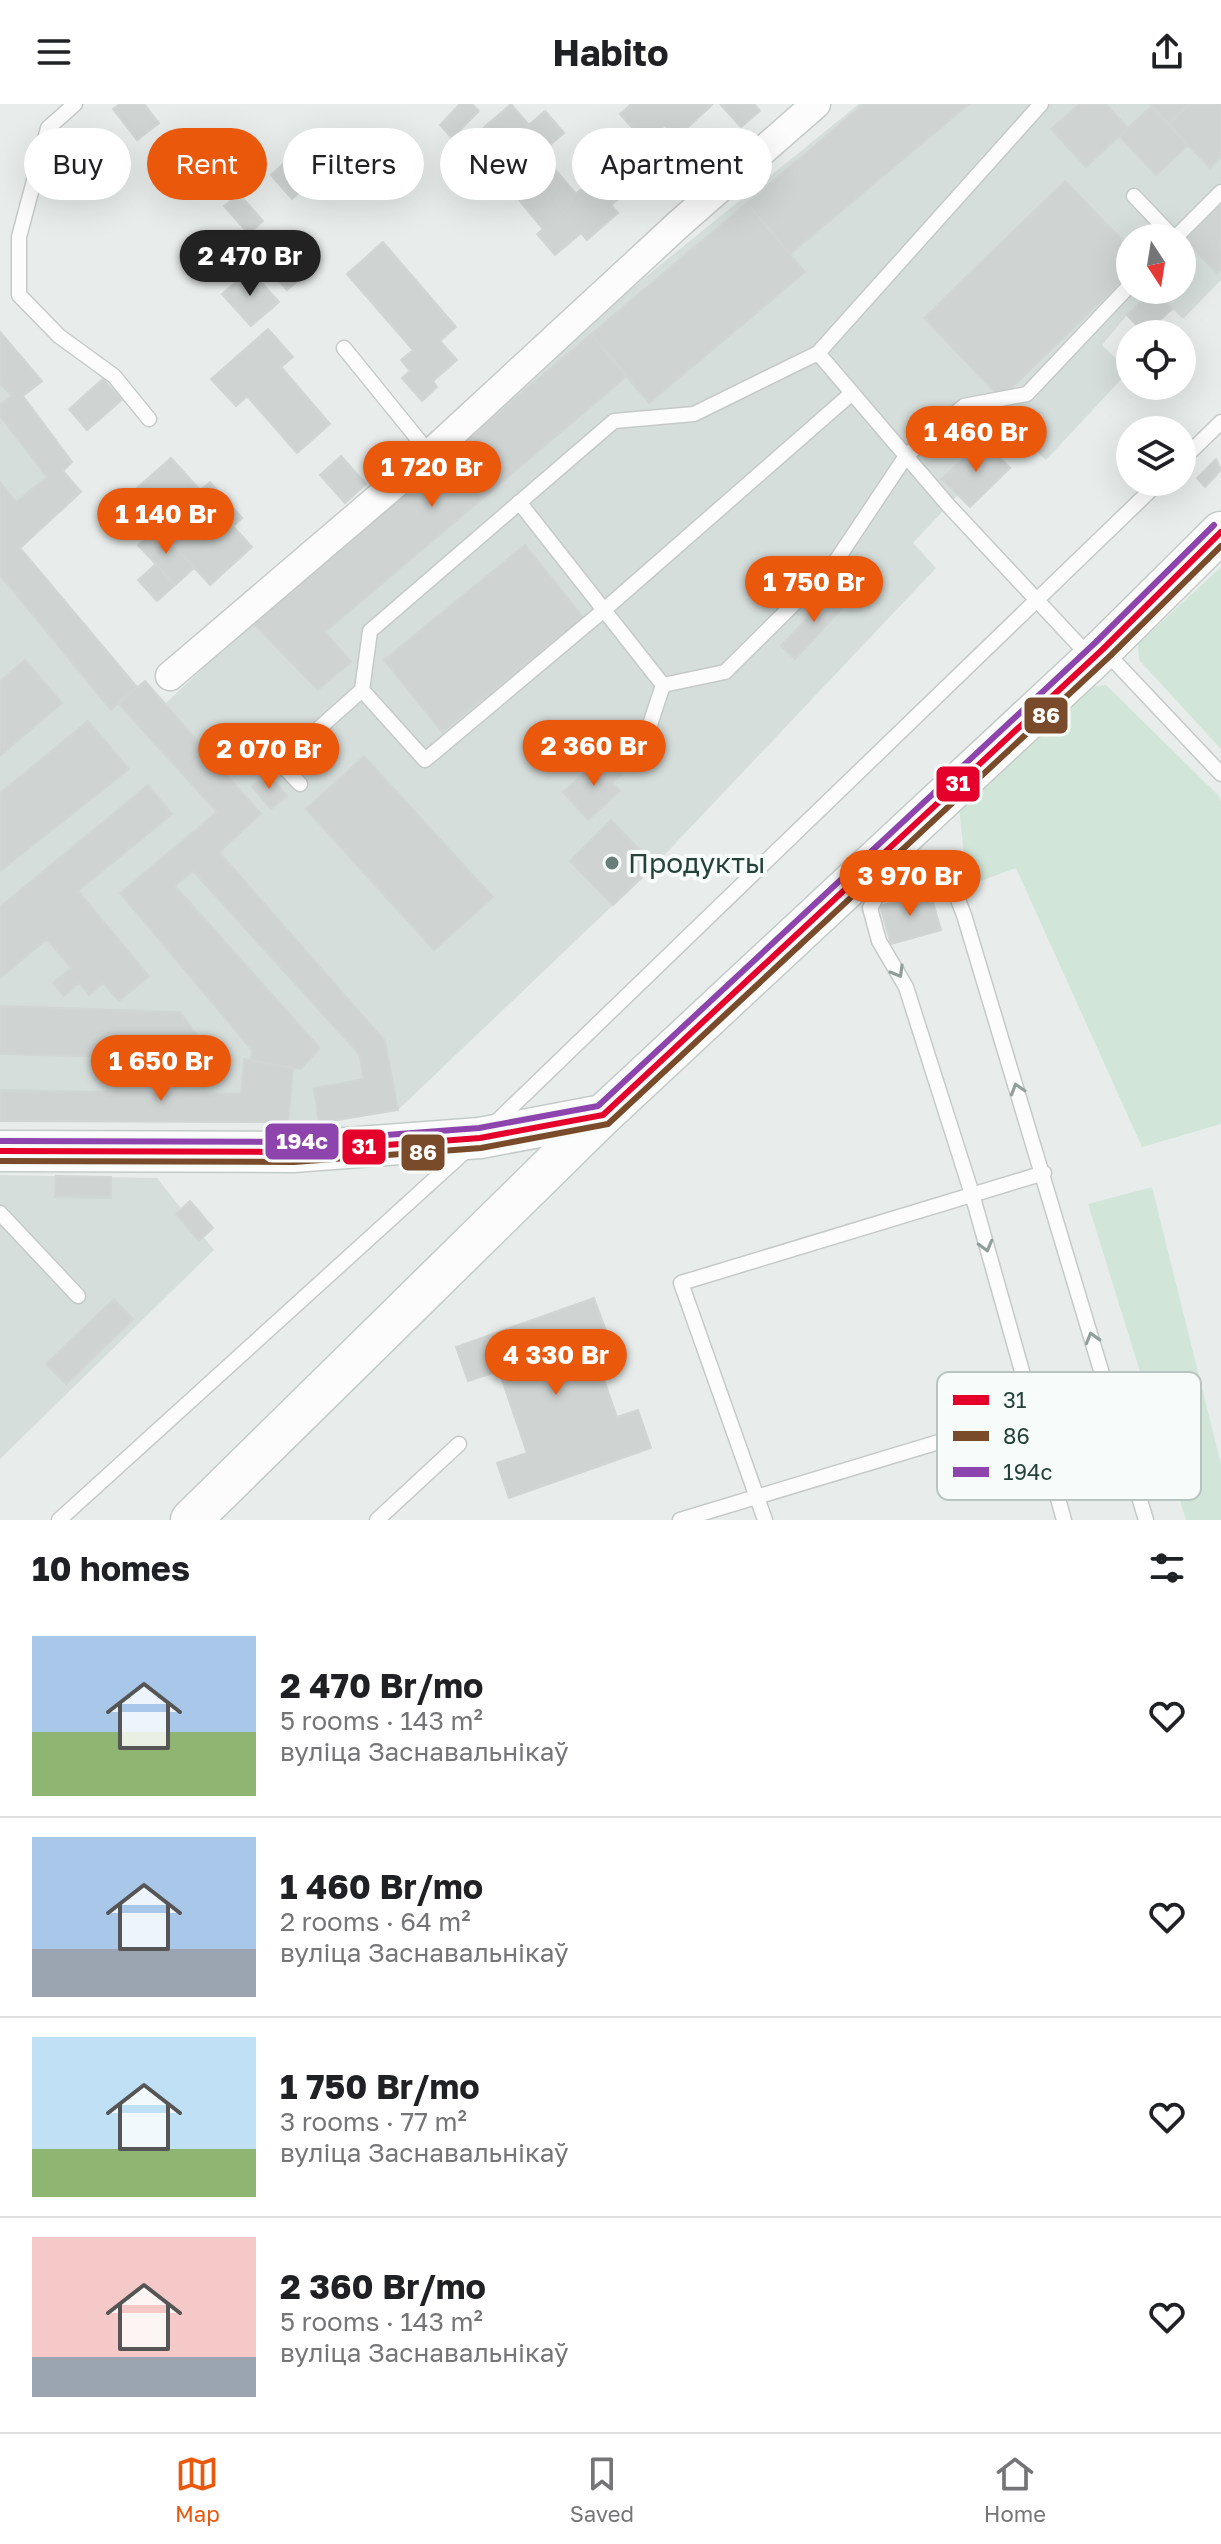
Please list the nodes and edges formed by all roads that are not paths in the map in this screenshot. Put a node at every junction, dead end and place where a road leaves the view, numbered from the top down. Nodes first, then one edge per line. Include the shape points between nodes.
1 (75, 104) edge
2 (816, 104) edge
3 (1041, 104) edge
4 (1221, 192) edge
5 (1134, 196) dead end
6 (1161, 224) edge
7 (1188, 224) edge
8 (1116, 300) edge
9 (344, 348) dead end
10 (818, 353) junction
11 (852, 393) junction
12 (149, 419) dead end
13 (1221, 422) edge
14 (1196, 446) edge
15 (430, 454) junction
16 (906, 456) junction
17 (1145, 496) edge
18 (519, 502) junction
19 (1221, 532) edge
20 (1037, 600) junction
21 (604, 610) junction
22 (1097, 654) junction
23 (170, 676) dead end
24 (663, 685) junction
25 (362, 690) junction
26 (638, 761) dead end
27 (1221, 774) edge
28 (300, 784) dead end
29 (893, 855) junction
30 (603, 1115) junction
31 (480, 1138) junction
32 (0, 1151) edge
33 (1044, 1173) junction
34 (972, 1194) junction
35 (0, 1213) edge
36 (78, 1296) dead end
37 (1020, 1372) edge
38 (1102, 1372) edge
39 (937, 1441) edge
40 (459, 1444) dead end
41 (757, 1496) junction
42 (1058, 1500) edge
43 (1140, 1500) edge
44 (59, 1520) edge
45 (191, 1520) edge
46 (377, 1520) edge
47 (680, 1520) edge
48 (765, 1520) edge
49 (1064, 1520) edge
50 (1146, 1520) edge

1 - 12 lane via 48,128 19,237 19,295 59,336 114,376
2 - 15 street
3 - 10 lane
4 - 7 lane
5 - 6 lane
8 - 16 lane via 1027,394 964,406
9 - 15 lane
10 - 11 lane
10 - 18 lane via 694,414 614,421
11 - 16 lane
11 - 21 lane
13 - 14 lane
15 - 23 street
16 - 20 lane
16 - 24 lane via 834,564 725,672
17 - 20 lane
18 - 21 lane
18 - 25 lane via 370,631
19 - 22 main road
20 - 22 lane
20 - 31 lane
21 - 24 lane
21 - 25 lane via 425,760
22 - 27 lane
22 - 29 main road
24 - 26 lane
25 - 28 lane via 280,763
29 - 30 main road
33 -> 29 lane via 951,882
29 -> 34 lane via 870,908 879,941 906,987
30 - 31 main road
30 - 45 main road
31 - 32 main road via 232,1155
31 - 44 lane
33 - 34 lane
38 -> 33 lane
34 -> 37 lane
34 - 41 lane via 681,1283
35 - 36 lane
39 - 41 lane
40 - 46 lane
41 - 47 lane
41 - 48 lane
42 - 49 lane
43 - 50 lane

